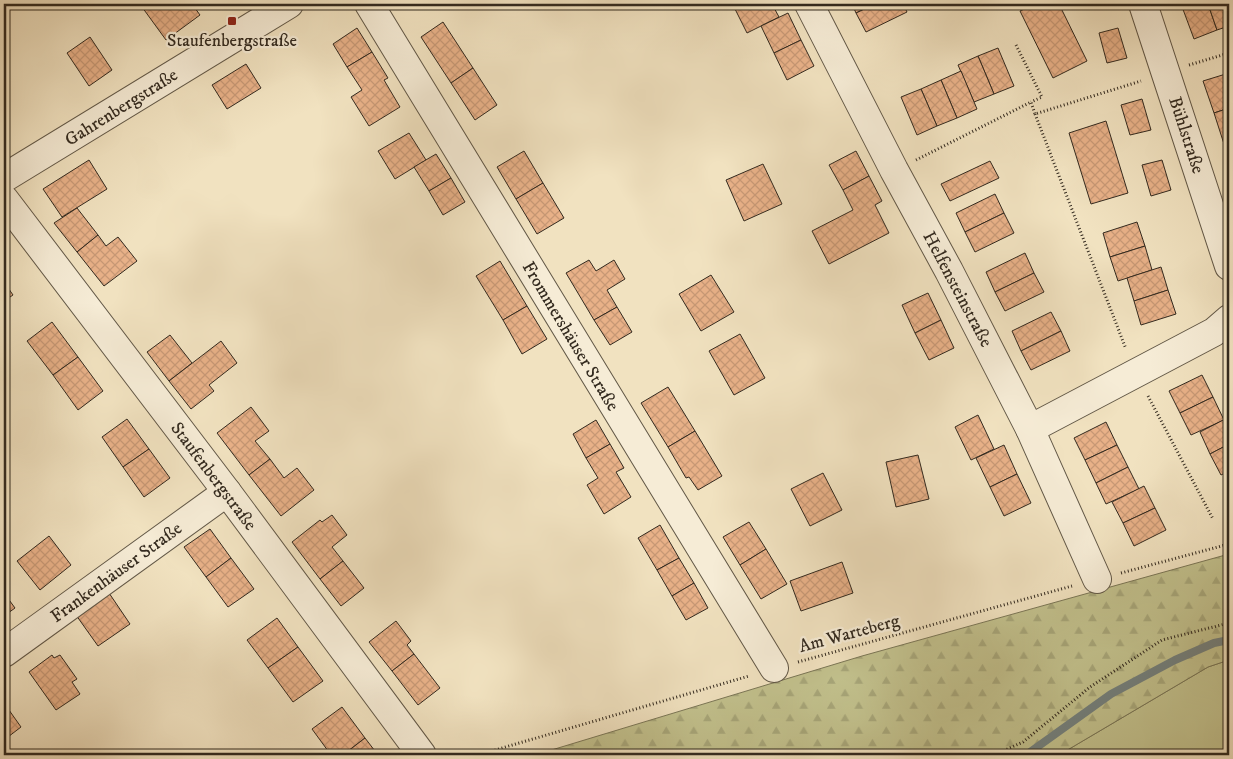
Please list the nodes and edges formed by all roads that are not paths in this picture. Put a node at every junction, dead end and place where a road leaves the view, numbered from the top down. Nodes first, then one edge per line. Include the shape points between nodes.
1 (288, 4) edge
2 (369, 4) edge
3 (809, 4) edge
4 (1143, 4) edge
5 (4, 178) edge
6 (4, 198) edge
7 (1229, 266) edge
8 (1229, 319) edge
9 (1030, 429) junction
10 (227, 492) junction
11 (1097, 579) road end
12 (4, 653) edge
13 (774, 668) road end
14 (422, 755) edge

1 - 5 street, Gahrenbergstraße
2 - 13 street, Frommershäuser Straße
3 - 9 street, Helfensteinstraße
4 - 7 street, Bühlstraße
6 - 10 street, Staufenbergstraße
8 - 9 street via 1214,332
9 - 11 street, Helfensteinstraße
10 - 12 street, Frankenhäuser Straße
10 - 14 street, Staufenbergstraße

